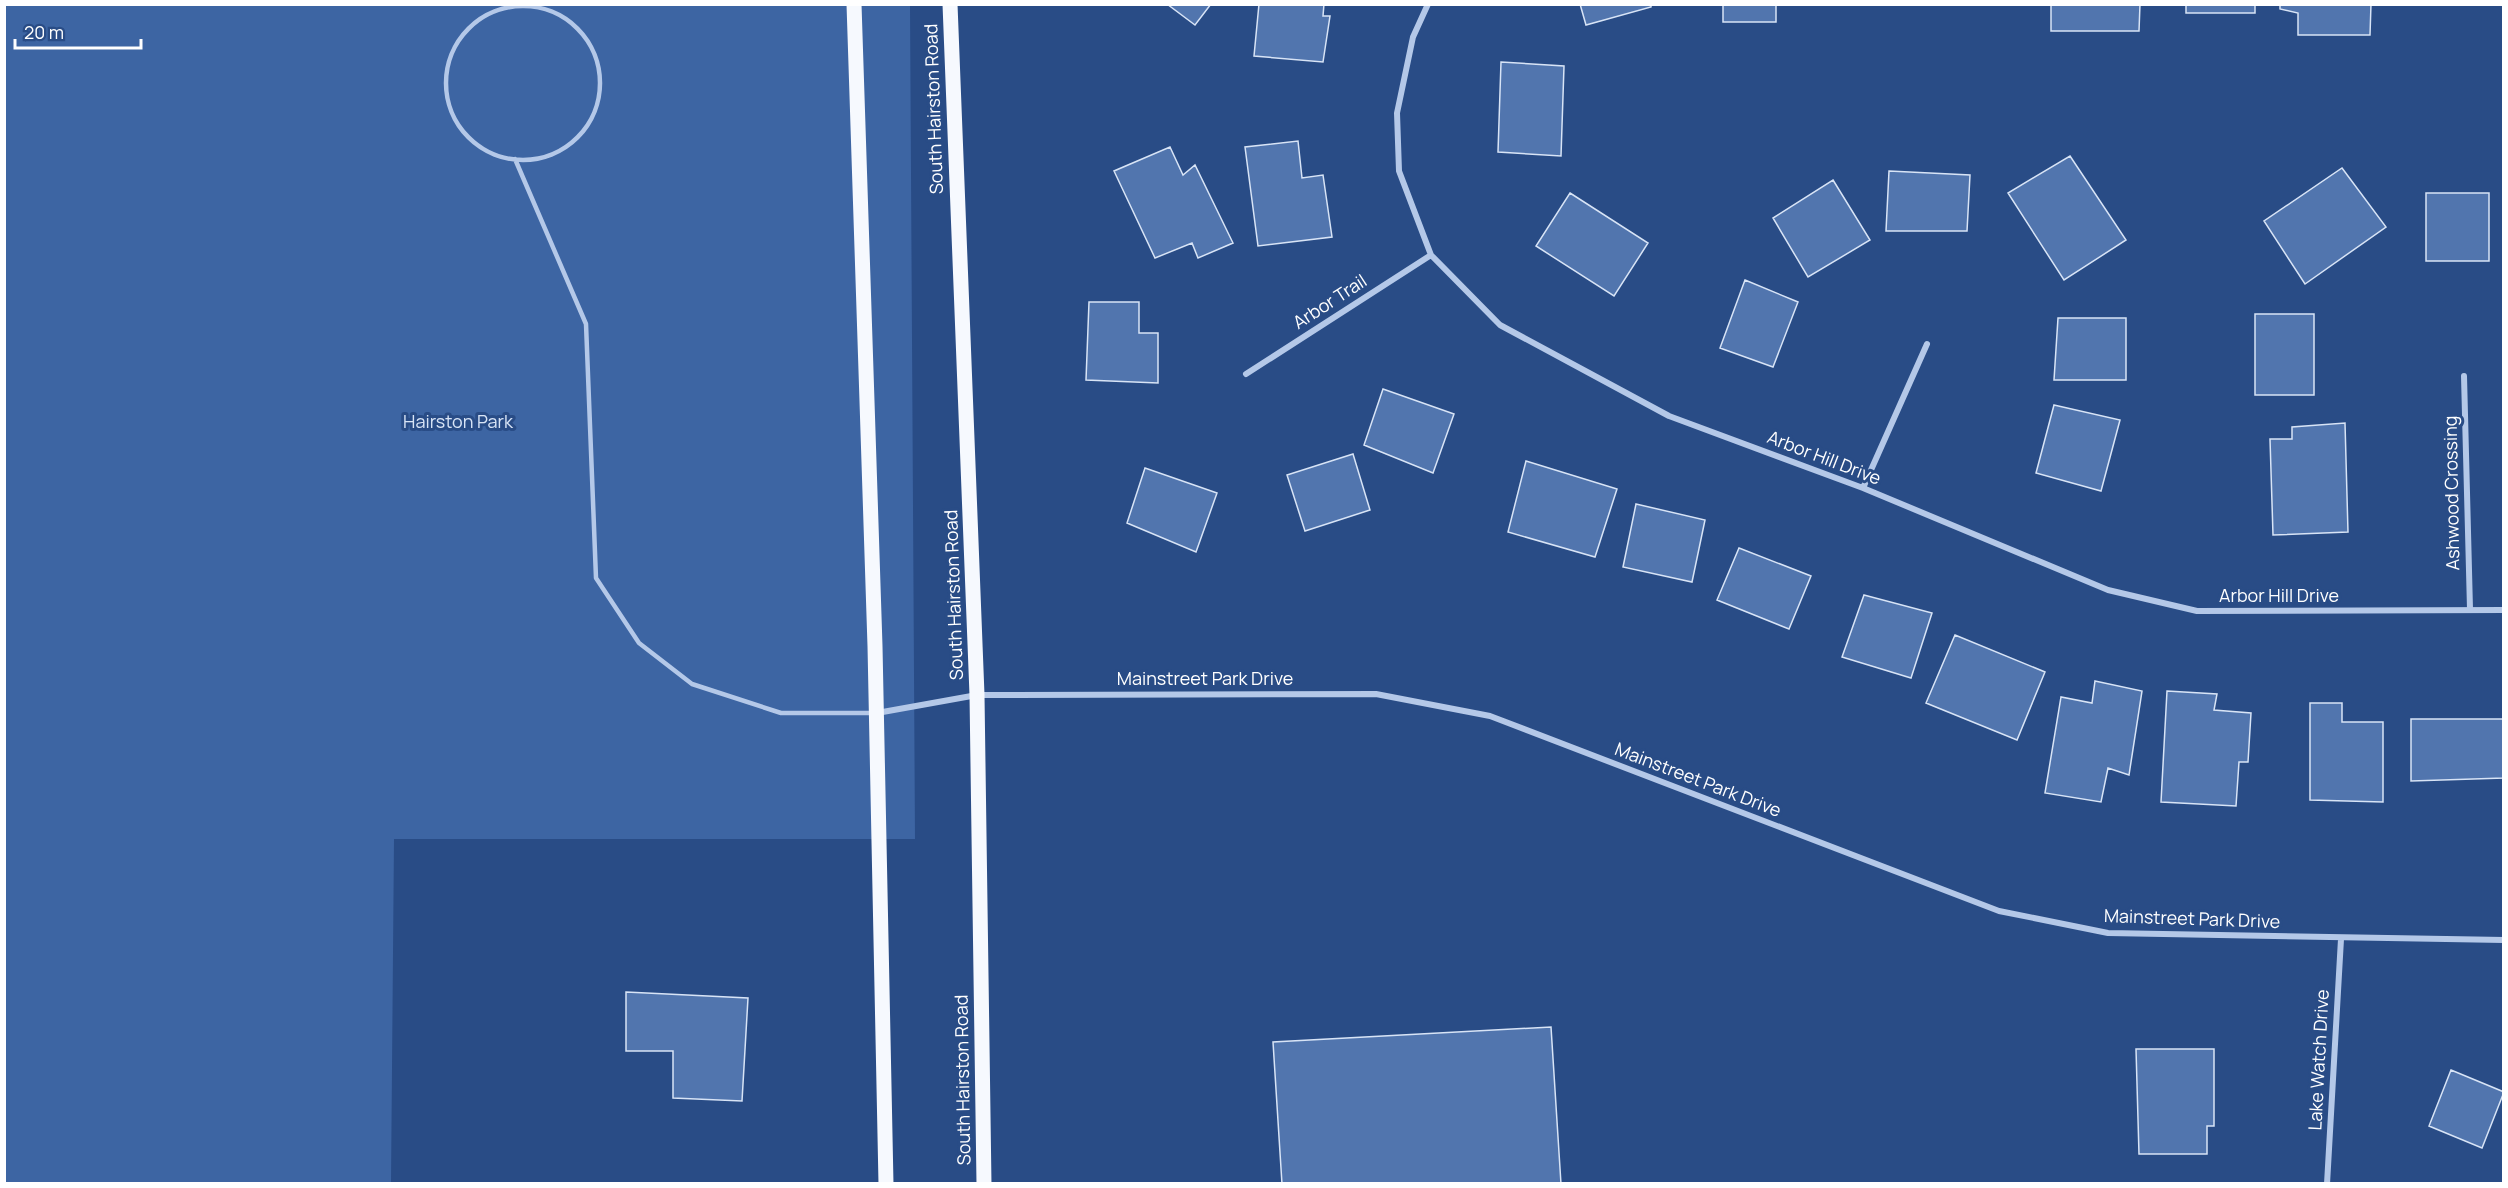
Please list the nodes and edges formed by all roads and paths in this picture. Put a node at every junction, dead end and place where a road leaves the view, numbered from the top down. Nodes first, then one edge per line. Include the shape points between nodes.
1 (854, 4) edge
2 (950, 4) edge
3 (1428, 4) edge
4 (515, 159) junction
5 (1431, 255) junction
6 (1927, 344) dead end
7 (1246, 374) dead end
8 (2464, 376) dead end
9 (1863, 488) junction
10 (2469, 609) junction
11 (2504, 610) edge
12 (977, 695) junction
13 (876, 713) junction
14 (2341, 939) junction
15 (2504, 940) edge
16 (886, 1184) edge
17 (984, 1184) edge
18 (2327, 1184) edge

1 - 13 main road
2 - 12 main road, South Hairston Road
3 - 5 street, Arbor Hill Drive via 1413,37 1396,113 1400,171
4 - 4 lane via 537,159 558,151 590,121 598,101 600,79 596,58 585,38 551,12 530,7 508,7 469,28 455,45 445,87 449,108 475,144
4 - 13 lane via 586,324 596,578 639,644 692,684 782,713
5 - 7 street, Arbor Trail
5 - 9 street, Arbor Hill Drive via 1500,325 1521,337 1669,416
6 - 9 street
8 - 10 street, Ashwood Crossing
9 - 10 street, Arbor Hill Drive via 2108,590 2198,611
10 - 11 street, Arbor Hill Drive
12 - 13 street, Mainstreet Park Drive
12 - 14 street, Mainstreet Park Drive via 1376,694 1490,716 1999,911 2108,933
12 - 17 main road, South Hairston Road
13 - 16 main road
14 - 15 street, Mainstreet Park Drive
14 - 18 street, Lake Watch Drive

